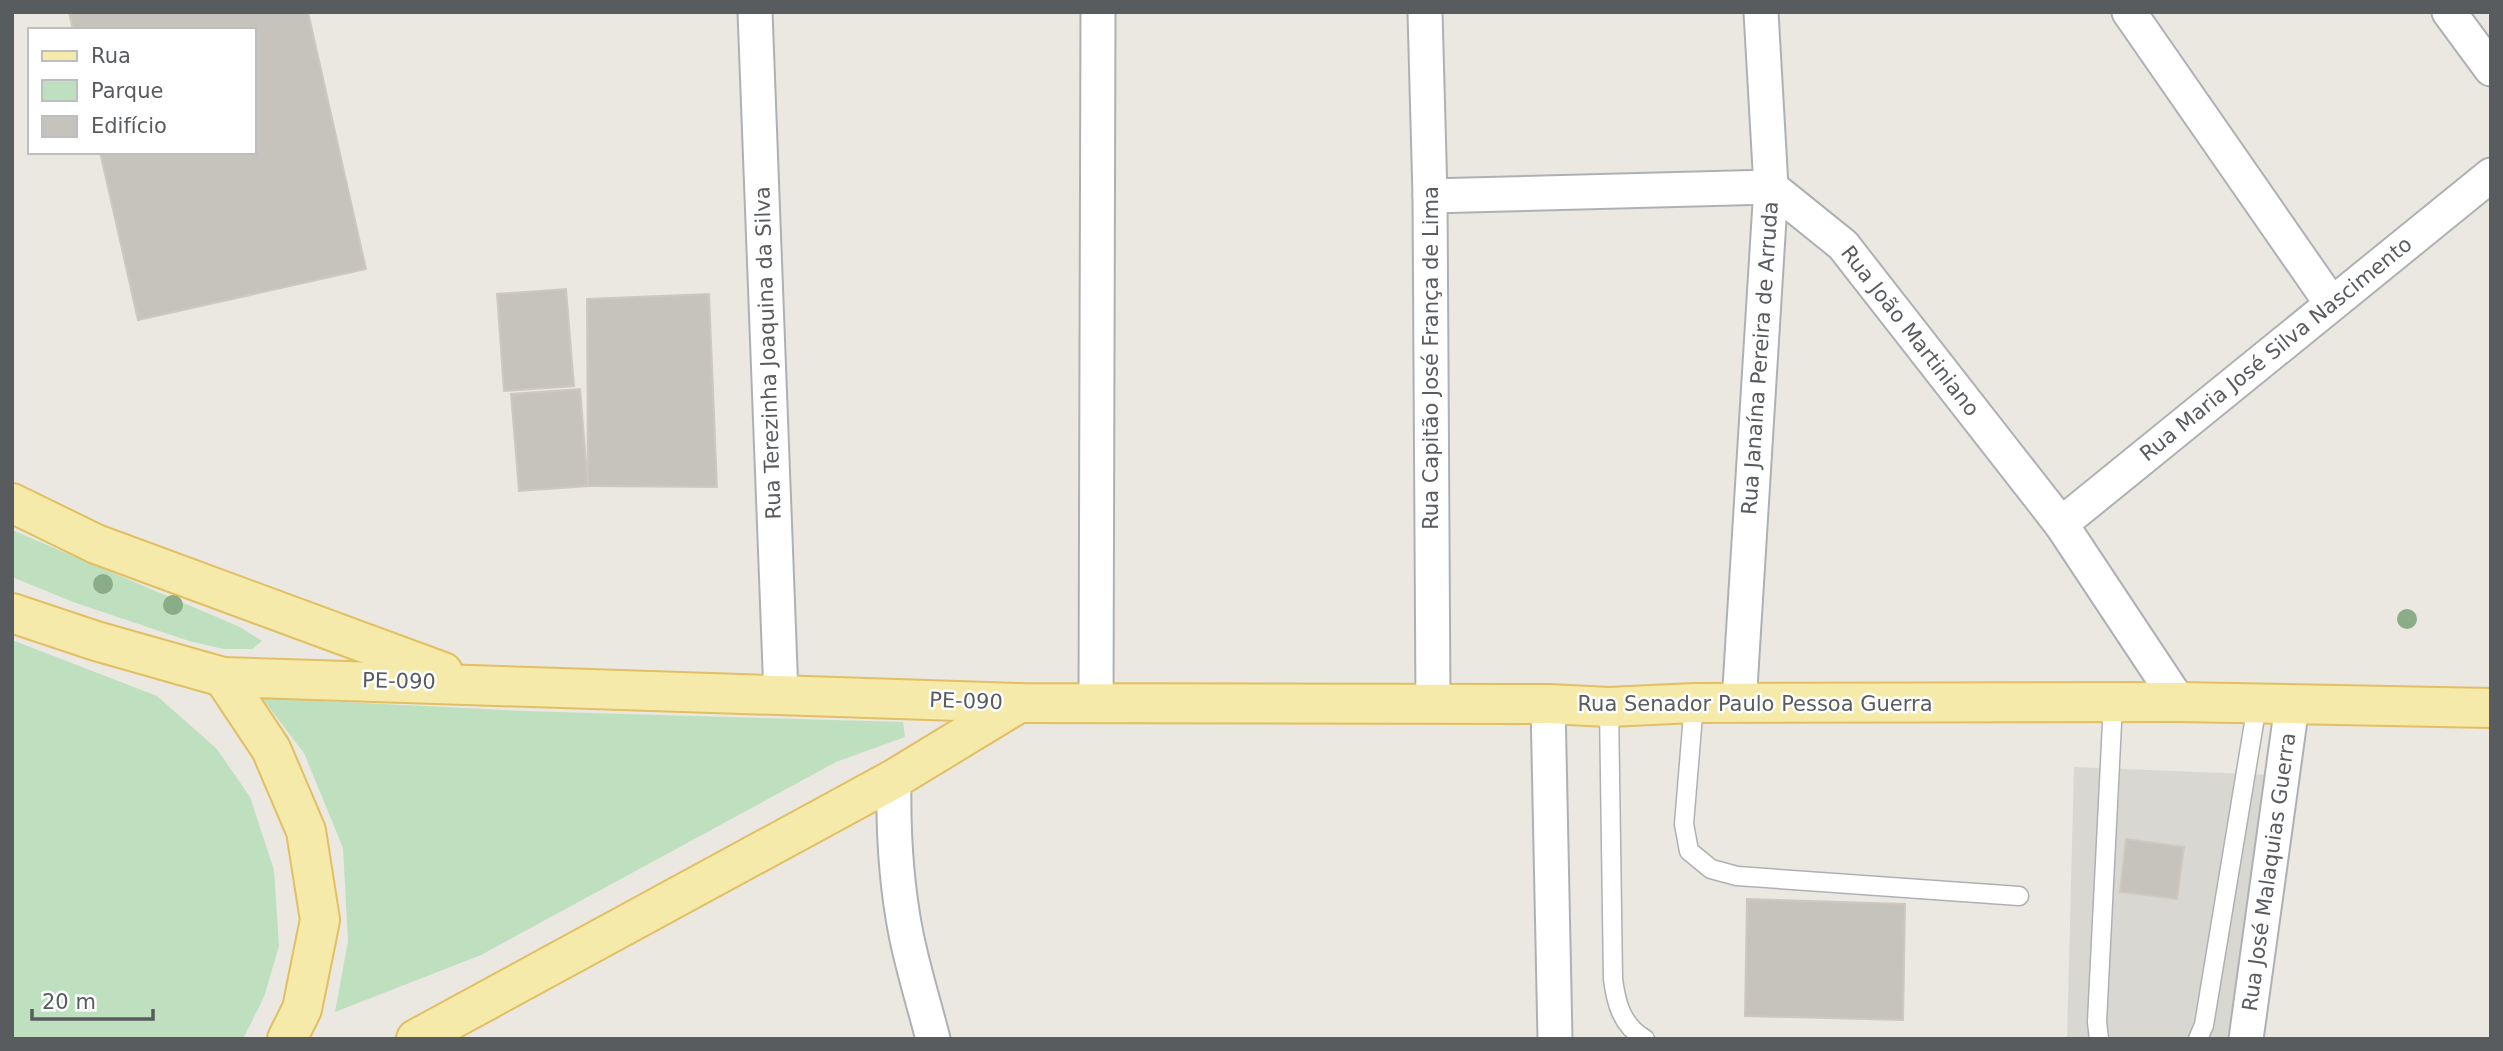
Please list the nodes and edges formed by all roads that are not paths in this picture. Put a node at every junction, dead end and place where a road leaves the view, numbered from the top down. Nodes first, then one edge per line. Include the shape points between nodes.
1 (755, 12) edge
2 (1098, 12) edge
3 (1425, 12) edge
4 (1761, 12) edge
5 (2129, 12) edge
6 (2449, 12) edge
7 (2491, 69) edge
8 (2491, 175) edge
9 (1771, 187) junction
10 (1430, 196) junction
11 (2332, 303) junction
12 (12, 503) edge
13 (2062, 524) junction
14 (12, 613) edge
15 (223, 677) junction
16 (471, 683) junction
17 (781, 695) junction
18 (2179, 702) junction
19 (1019, 703) junction
20 (1096, 703) junction
21 (2113, 703) junction
22 (1433, 704) junction
23 (1548, 704) junction
24 (1694, 704) junction
25 (1739, 704) junction
26 (2275, 705) junction
27 (1609, 707) junction
28 (2491, 708) edge
29 (894, 779) junction
30 (2019, 896) dead end
31 (287, 1039) edge
32 (416, 1039) edge
33 (933, 1039) edge
34 (1555, 1039) edge
35 (1645, 1039) edge
36 (2099, 1039) edge
37 (2198, 1039) edge
38 (2246, 1039) edge

1 - 17 street, Rua Terezinha Joaquina da Silva
2 - 20 street
3 - 10 street, Rua Capitão José França de Lima
4 - 9 street, Rua Janaína Pereira de Arruda
5 - 11 street
6 - 7 street
8 - 11 street, Rua Maria José Silva Nascimento
9 - 10 street
9 - 13 street, Rua João Martiniano via 1843,245
9 - 25 street, Rua Janaína Pereira de Arruda
10 - 22 street, Rua Capitão José França de Lima
11 - 13 street, Rua Maria José Silva Nascimento
12 - 16 main road, PE-090 via 96,544
13 - 18 street, Rua João Martiniano
14 - 15 main road, PE-090
15 - 16 main road, PE-090 / PE-090
15 - 31 main road via 271,749 306,831 320,920 302,1009
16 - 17 main road, PE-090 / PE-090
17 - 19 main road, PE-090 / PE-090
18 - 21 main road, Rua Senador Paulo Pessoa Guerra / PE-090
18 - 26 main road, Rua Senador Paulo Pessoa Guerra / PE-090
19 - 20 main road, Rua Senador Paulo Pessoa Guerra / PE-090
19 - 29 main road, PE-090 / PE-090
20 - 22 main road, Rua Senador Paulo Pessoa Guerra / PE-090
21 - 25 main road, Rua Senador Paulo Pessoa Guerra / PE-090
21 - 36 lane via 2096,1022
22 - 23 main road, Rua Senador Paulo Pessoa Guerra / PE-090
23 - 27 main road, Rua Senador Paulo Pessoa Guerra / PE-090
23 - 34 street
24 - 25 main road, Rua Senador Paulo Pessoa Guerra / PE-090
24 - 27 main road, Rua Senador Paulo Pessoa Guerra / PE-090
24 - 30 lane via 1684,824 1689,851 1711,869 1737,876
26 - 28 main road, Rua Senador Paulo Pessoa Guerra / PE-090
26 - 37 lane
26 - 38 street, Rua José Malaquias Guerra
27 - 35 lane via 1613,979 1616,1006 1635,1034
29 - 32 main road, PE-090 / PE-090
29 - 33 street via 897,879 906,935

